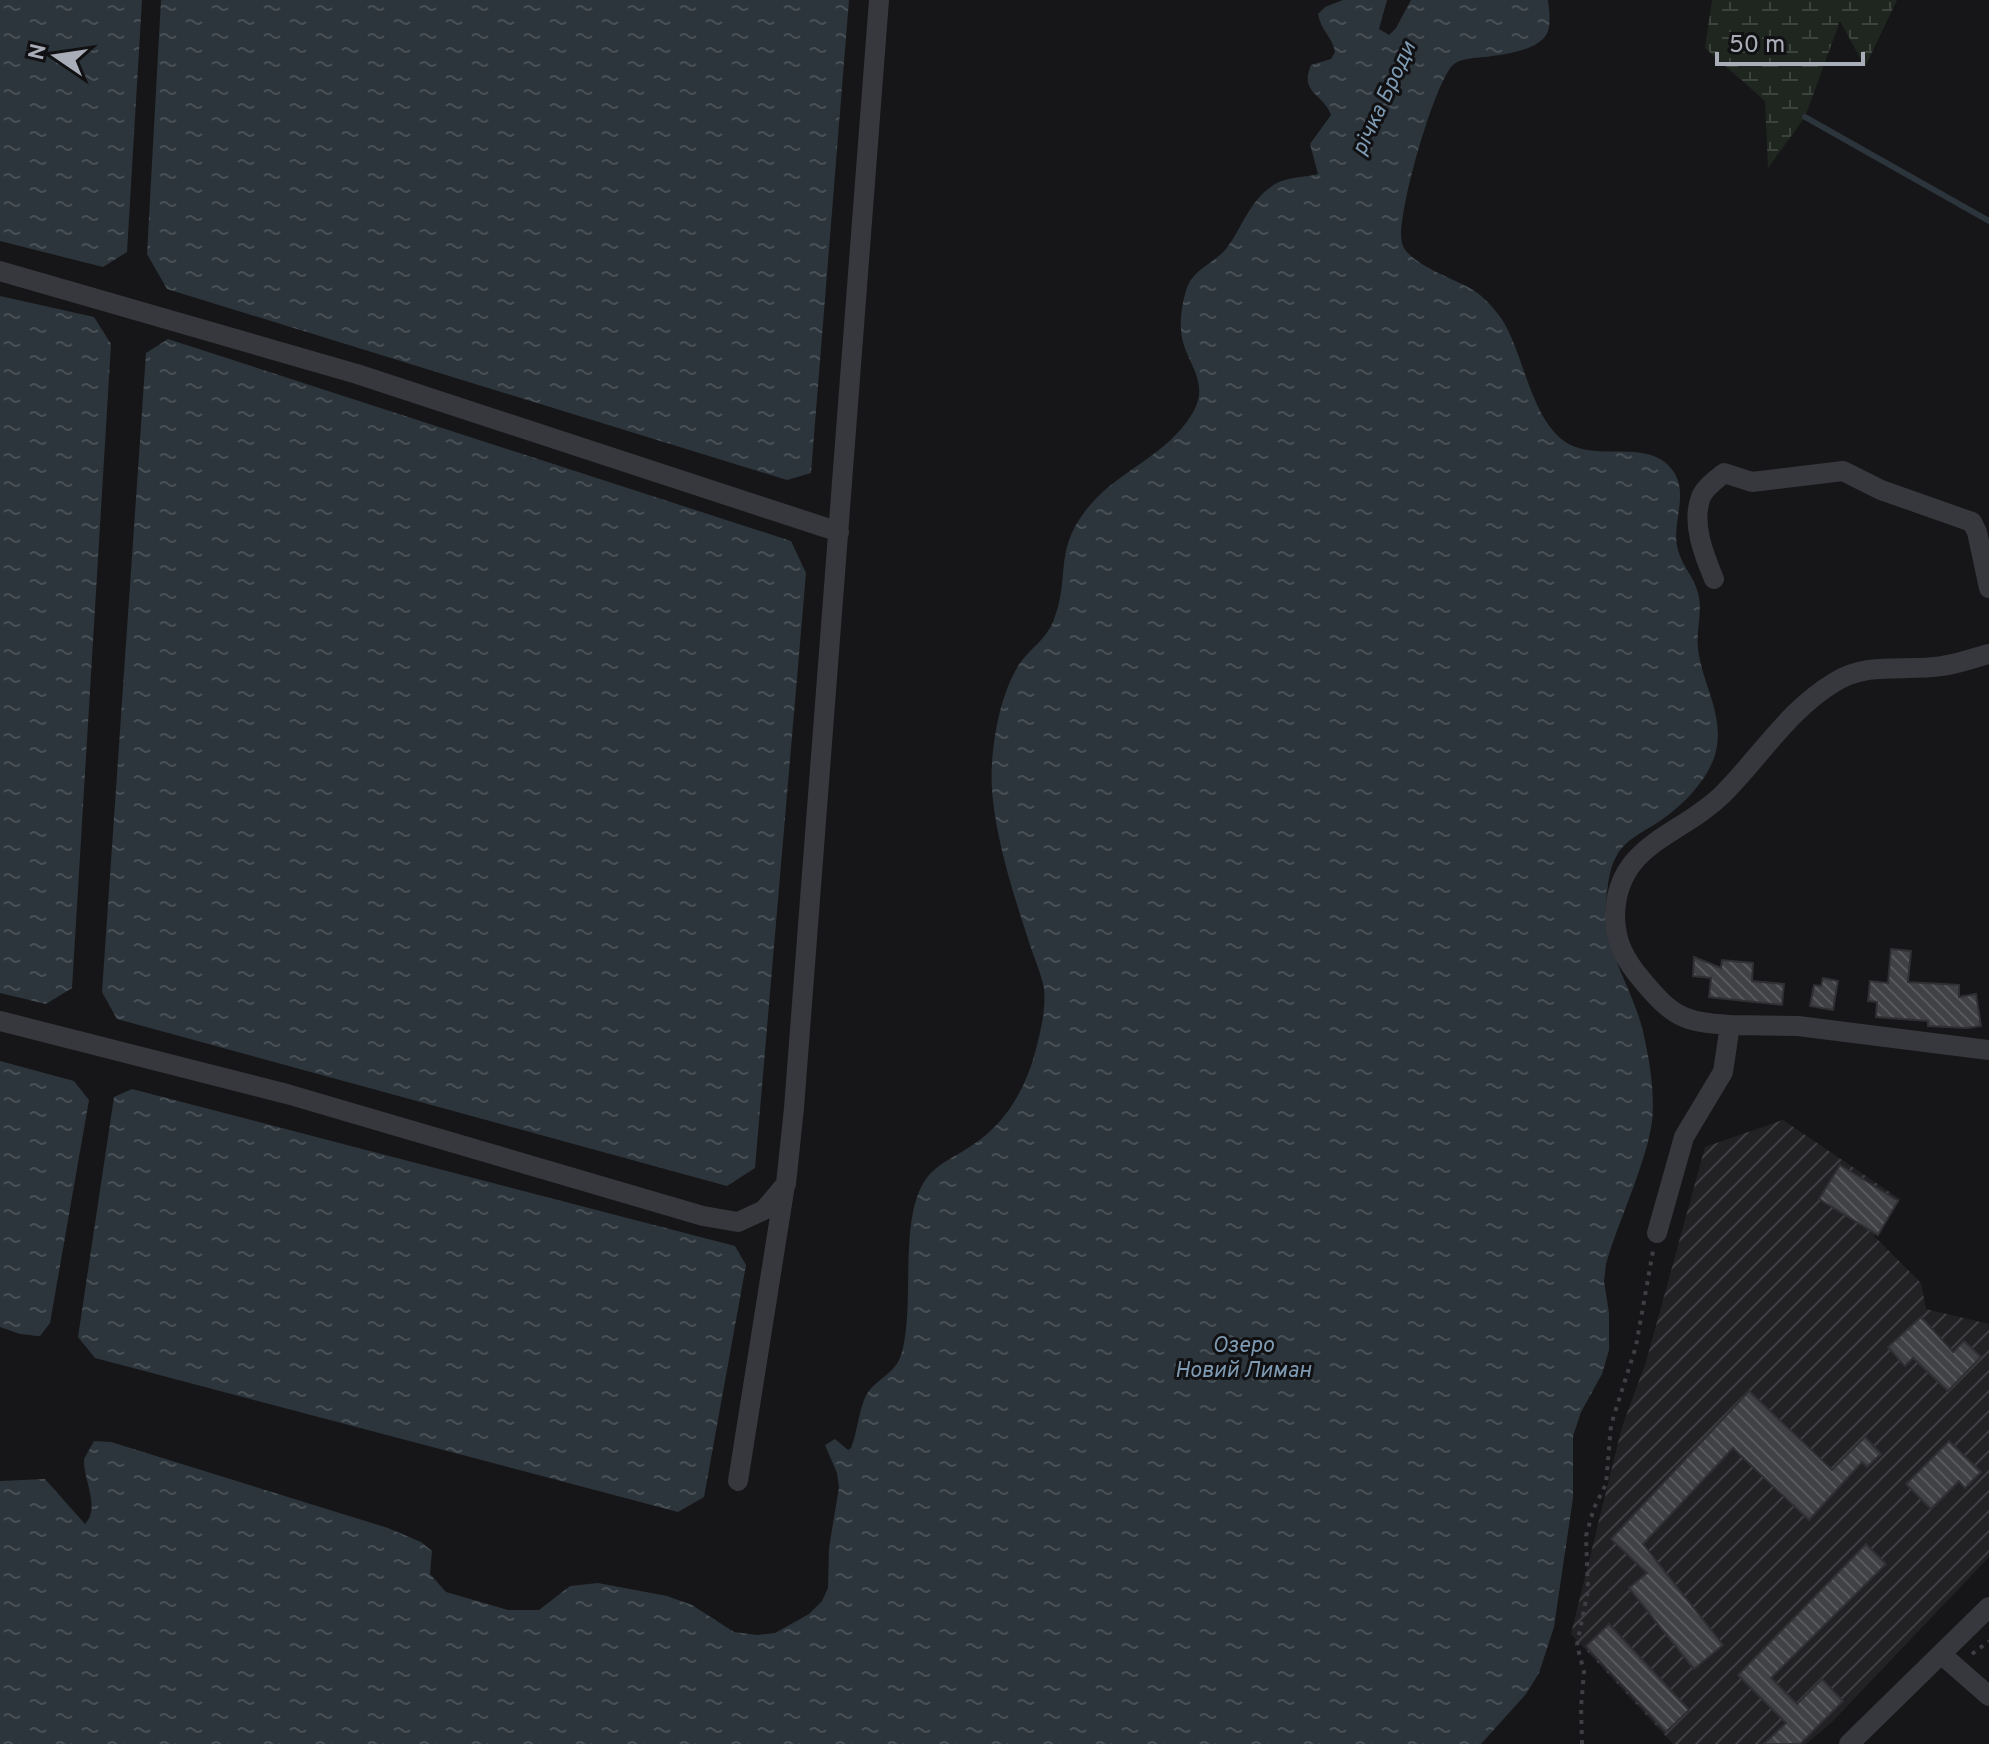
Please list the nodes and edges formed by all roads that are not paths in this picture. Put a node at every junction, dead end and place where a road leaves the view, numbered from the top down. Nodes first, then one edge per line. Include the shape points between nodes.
1 (879, 0) edge
2 (0, 271) edge
3 (839, 532) junction
4 (1714, 579) dead end
5 (1989, 588) edge
6 (1989, 654) edge
7 (0, 1021) edge
8 (1730, 1025) junction
9 (1989, 1050) edge
10 (786, 1184) junction
11 (1657, 1233) road end
12 (738, 1481) dead end
13 (1989, 1607) edge
14 (1941, 1654) junction
15 (1989, 1696) edge
16 (1849, 1744) edge

1 - 3 street
2 - 3 street via 357,374
3 - 10 street
4 - 5 street via 1701,543 1700,503 1705,490 1724,473 1752,482 1843,471 1972,522
6 - 8 street via 1940,667 1867,669 1835,681 1790,717 1713,803 1630,865 1616,901 1619,947 1656,997 1677,1015 1695,1023
7 - 10 street via 287,1094 703,1216 738,1222 764,1210
8 - 9 street via 1798,1026
8 - 11 street via 1723,1072 1684,1137
10 - 12 street
13 - 14 street
14 - 15 street
14 - 16 street

